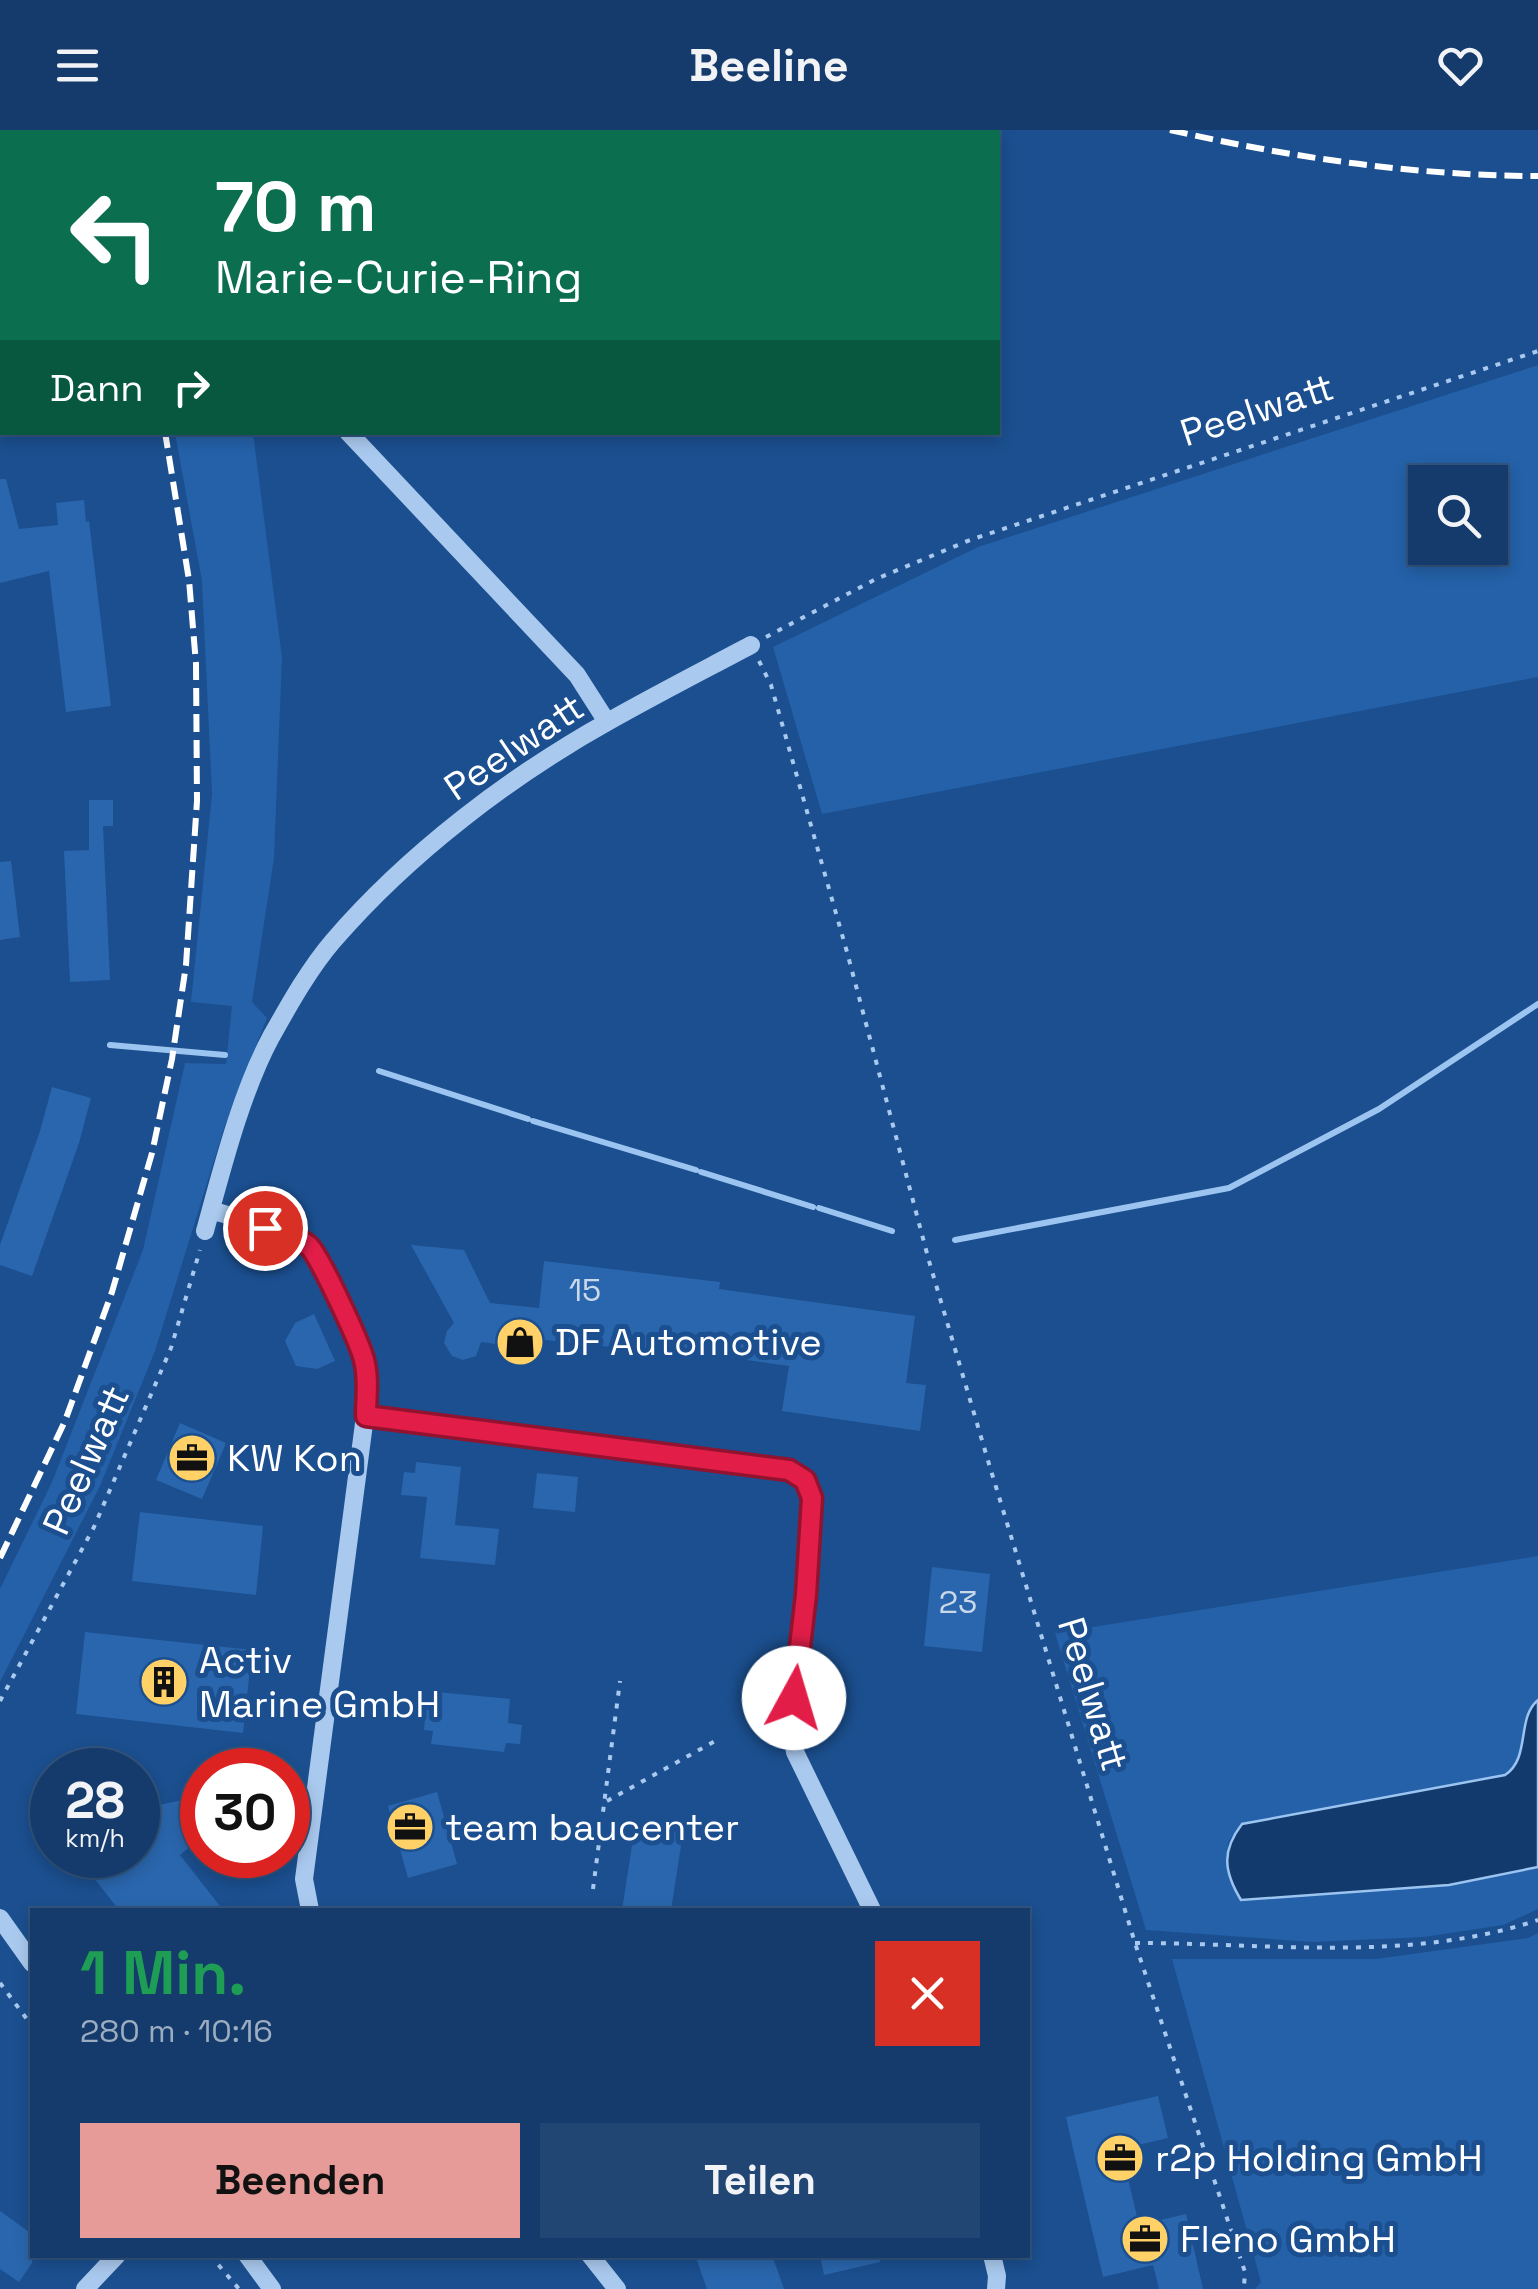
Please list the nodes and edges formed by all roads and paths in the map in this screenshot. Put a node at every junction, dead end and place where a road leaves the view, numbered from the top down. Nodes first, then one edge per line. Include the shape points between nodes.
1 (1538, 351) edge
2 (351, 435) edge
3 (754, 650) junction
4 (607, 722) junction
5 (211, 1210) junction
6 (205, 1231) joint
7 (366, 1416) junction
8 (620, 1682) dead end
9 (0, 1701) edge
10 (716, 1740) dead end
11 (606, 1802) junction
12 (593, 1889) dead end
13 (310, 1908) edge
14 (871, 1908) edge
15 (0, 1918) edge
16 (1538, 1920) edge
17 (1136, 1943) junction
18 (30, 1960) edge
19 (0, 1983) edge
20 (30, 2023) edge
21 (114, 2258) edge
22 (212, 2258) edge
23 (249, 2258) edge
24 (592, 2258) edge
25 (993, 2258) edge
26 (1244, 2286) dead end
27 (85, 2289) edge
28 (238, 2289) edge
29 (272, 2289) edge
30 (617, 2289) edge
31 (996, 2289) edge

1 - 3 path, Peelwatt via 970,540 876,580
2 - 4 street via 578,675
3 - 4 street, Peelwatt
3 - 17 path, Peelwatt via 772,685 929,1261
4 - 5 street, Peelwatt via 458,824 331,943 270,1039
5 - 6 street, Peelwatt
5 - 7 street via 309,1247 364,1358
6 - 9 path, Peelwatt via 171,1348 94,1527
7 - 13 street via 304,1879
7 - 14 street via 789,1470 805,1480 812,1498 791,1728 795,1752
8 - 11 path
10 - 11 path
11 - 12 path
15 - 18 street
16 - 17 path via 1431,1942 1314,1949
17 - 26 path, Peelwatt via 1246,2272
19 - 20 path
21 - 27 street
22 - 28 path
23 - 29 street
24 - 30 street
25 - 31 street

